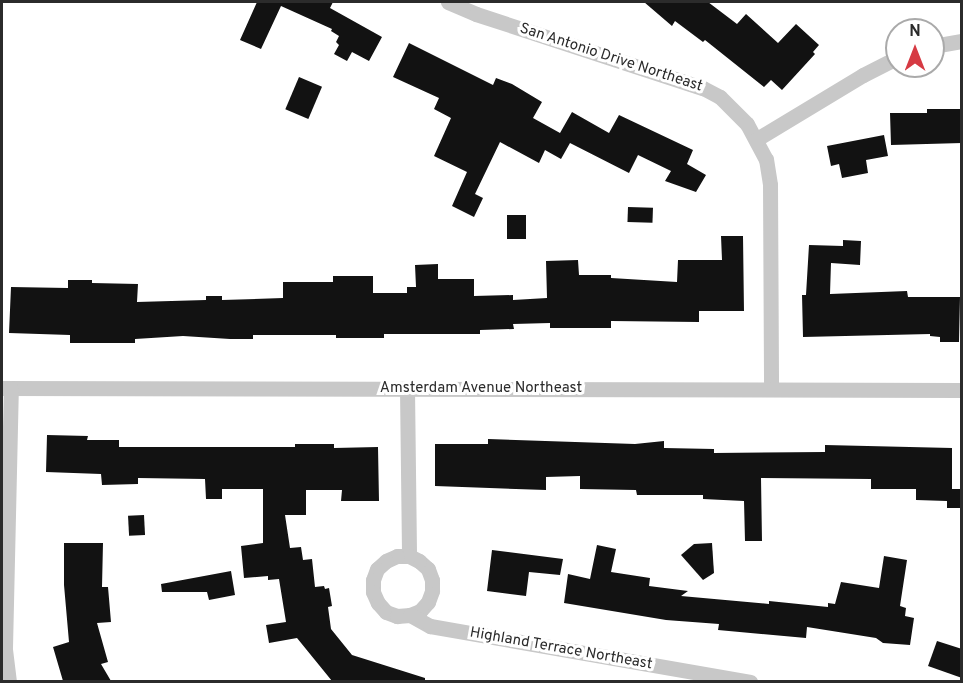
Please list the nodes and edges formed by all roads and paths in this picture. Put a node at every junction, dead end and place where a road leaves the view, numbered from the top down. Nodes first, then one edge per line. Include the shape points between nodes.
1 (448, 2) edge
2 (962, 41) edge
3 (945, 44) edge
4 (885, 64) edge
5 (757, 139) junction
6 (6, 388) edge
7 (407, 389) junction
8 (771, 390) junction
9 (962, 390) edge
10 (409, 556) junction
11 (410, 615) junction
12 (9, 681) edge
13 (750, 681) edge

1 - 5 street, San Antonio Drive Northeast via 703,88 734,109
2 - 3 street
4 - 5 street
5 - 8 street, San Antonio Drive Northeast via 770,185
6 - 7 street, Amsterdam Avenue Northeast
6 - 12 street via 5,647
7 - 8 street, Amsterdam Avenue Northeast
7 - 10 street
8 - 9 street, Amsterdam Avenue Northeast
10 - 11 street via 428,569 432,580 428,602
10 - 11 street, Highland Terrace Northeast via 386,561 372,580 373,592 386,612
11 - 13 street, Highland Terrace Northeast via 430,626

